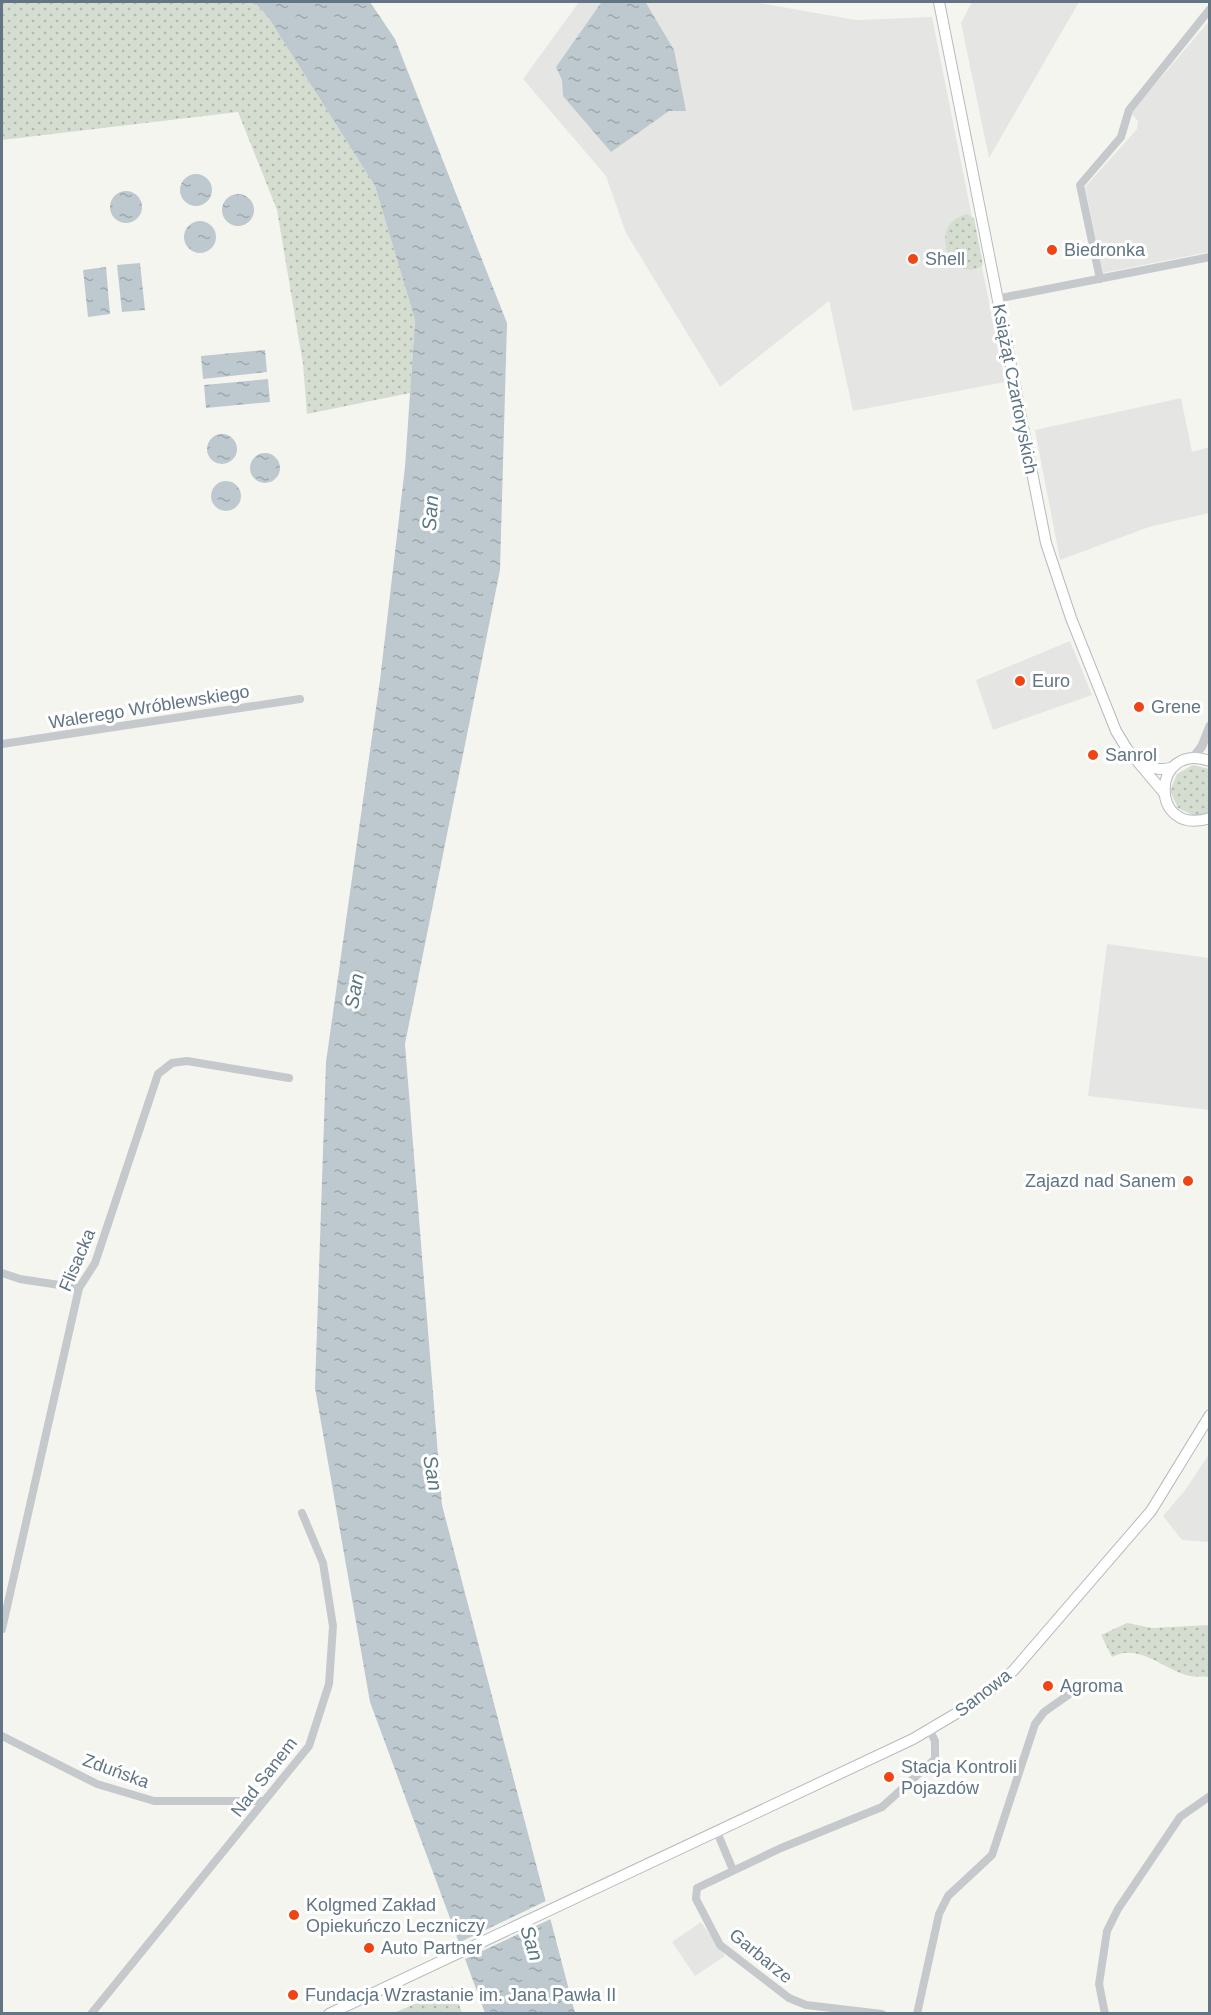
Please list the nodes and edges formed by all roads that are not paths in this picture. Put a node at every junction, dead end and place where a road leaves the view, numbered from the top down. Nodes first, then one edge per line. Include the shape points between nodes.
1 (939, 2) edge
2 (1209, 9) edge
3 (1209, 258) edge
4 (1100, 279) junction
5 (996, 299) junction
6 (300, 699) dead end
7 (1209, 726) edge
8 (2, 744) edge
9 (1193, 758) junction
10 (1137, 761) junction
11 (1209, 761) edge
12 (1173, 767) junction
13 (1164, 793) junction
14 (1206, 822) edge
15 (289, 1078) dead end
16 (2, 1273) edge
17 (79, 1288) junction
18 (1209, 1415) edge
19 (302, 1513) dead end
20 (2, 1629) edge
21 (1081, 1686) dead end
22 (930, 1731) junction
23 (2, 1736) edge
24 (1209, 1796) edge
25 (264, 1802) junction
26 (717, 1832) junction
27 (733, 1870) junction
28 (91, 2013) edge
29 (329, 2013) edge
30 (882, 2013) edge
31 (917, 2013) edge
32 (1106, 2013) edge

1 - 5 main road, Książąt Czartoryskich
2 - 4 street via 1130,110 1121,136 1080,185
3 - 4 street
4 - 5 street
5 - 10 main road, Książąt Czartoryskich via 1054,571 1112,722
6 - 8 street, Walerego Wróblewskiego
7 - 9 street
9 - 11 main road
9 - 12 main road
10 - 12 main road via 1164,771
10 - 13 main road, Książąt Czartoryskich
12 - 13 main road via 1165,780
13 - 14 main road, Książąt Czartoryskich via 1178,816
15 - 17 street, Flisacka via 187,1061 172,1063 158,1074 95,1263
16 - 17 street
17 - 20 street, Flisacka
18 - 22 main road, Sanowa via 1150,1511 1013,1671 979,1700
19 - 25 street, Nad Sanem via 325,1574 333,1626 329,1684 309,1746
21 - 31 street via 1044,1712 1035,1724 992,1855 948,1896 939,1914
22 - 26 main road, Sanowa
22 - 27 street, Garbarze via 935,1741 935,1759 882,1807
23 - 25 street, Zduńska via 98,1784 154,1801
24 - 32 street via 1180,1817 1107,1931 1099,1984
25 - 28 street, Nad Sanem
26 - 27 street
26 - 29 main road, Sanowa
27 - 30 street, Garbarze via 697,1888 696,1899 727,1953 796,2002

